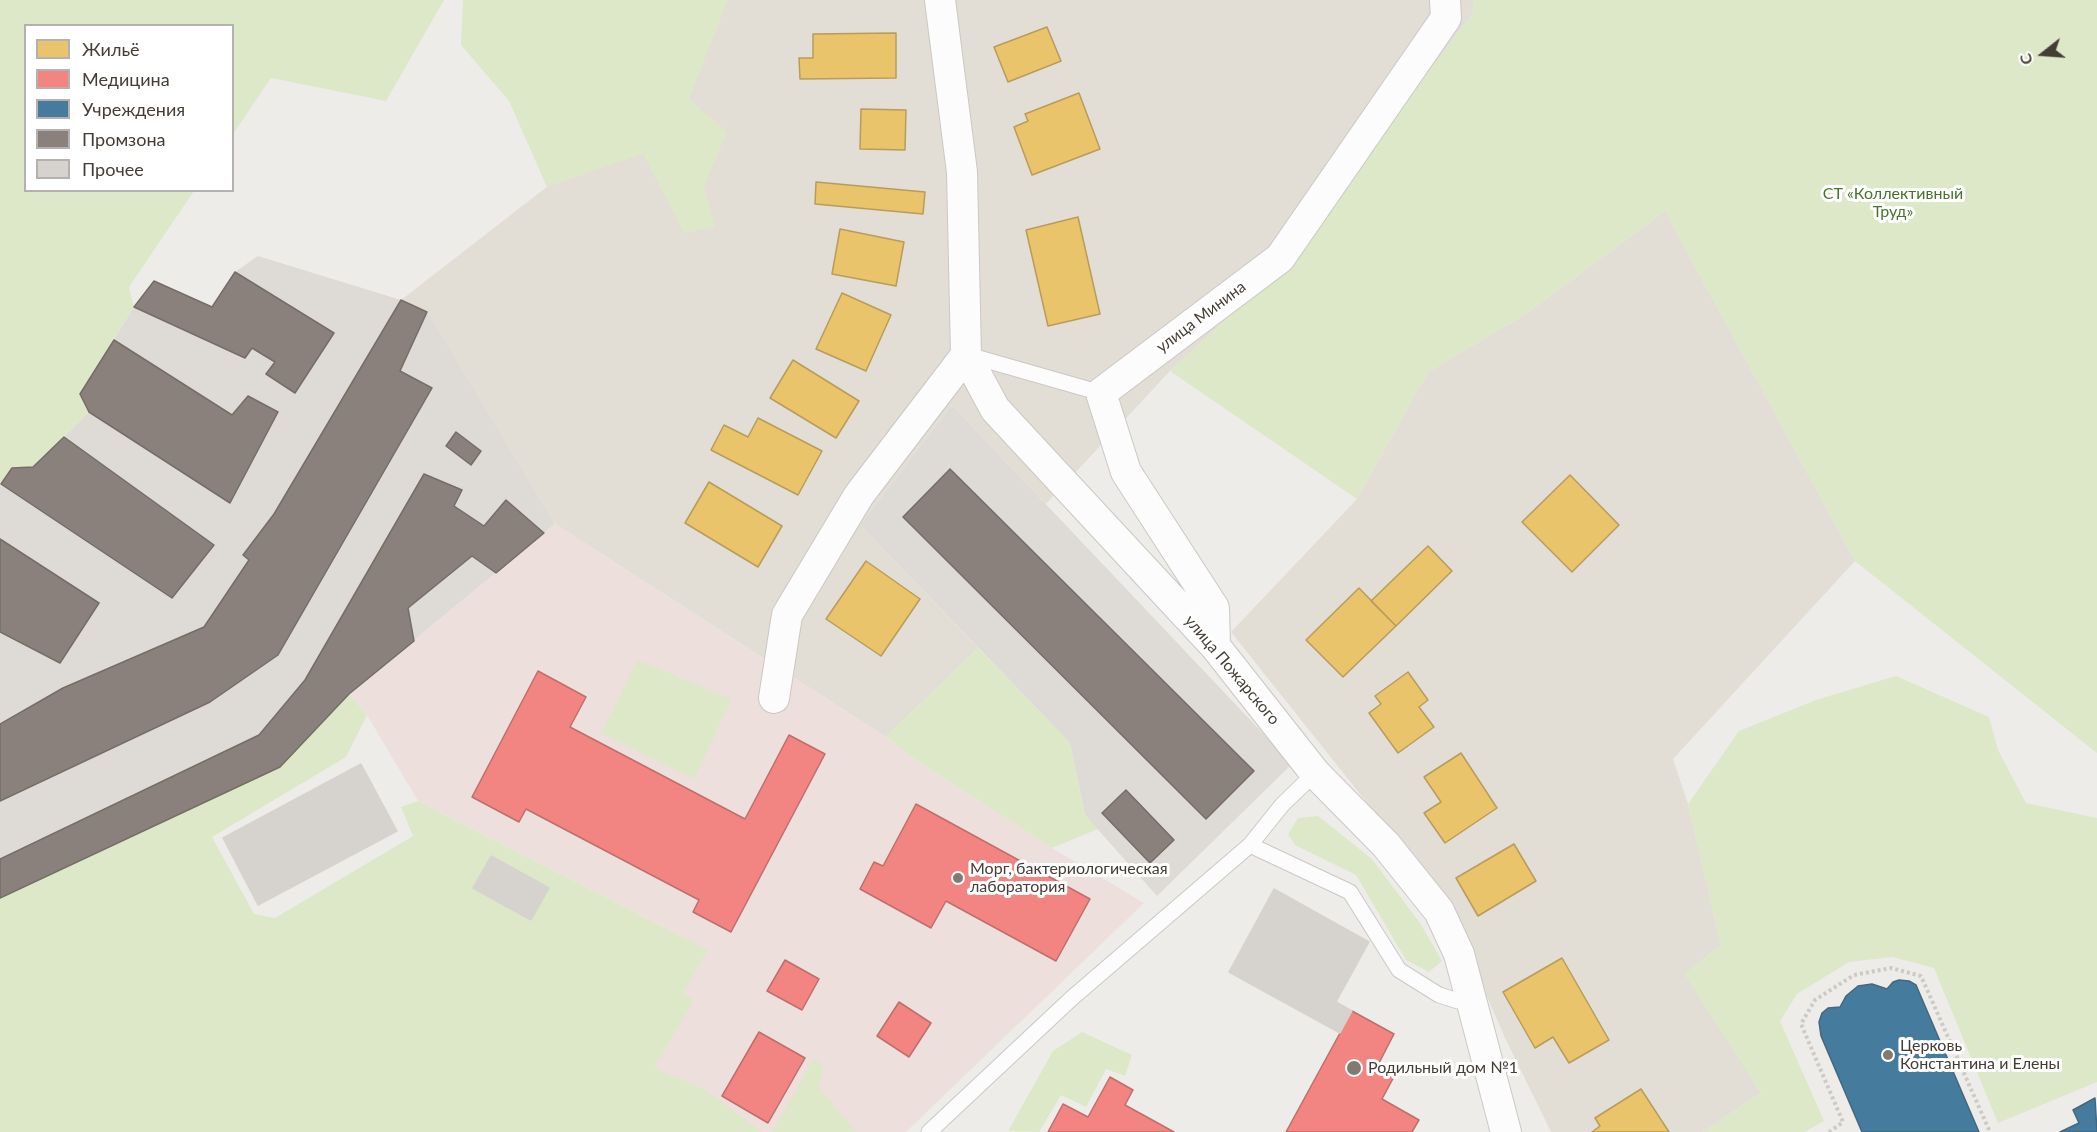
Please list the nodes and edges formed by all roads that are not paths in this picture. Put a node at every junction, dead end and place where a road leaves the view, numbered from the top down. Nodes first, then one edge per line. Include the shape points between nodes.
1 (940, 0) edge
2 (1445, 0) edge
3 (966, 355) junction
4 (1101, 393) junction
5 (1215, 646) junction
6 (774, 698) dead end
7 (1315, 773) junction
8 (1250, 845) junction
9 (1472, 1001) junction
10 (929, 1132) edge
11 (1506, 1132) edge

1 - 3 street via 962,172
2 - 4 street, улица Минина via 1446,18 1280,258
3 - 4 lane
3 - 5 street, улица Пожарского via 995,409
3 - 6 street via 859,495 787,615
4 - 5 street via 1126,472 1214,608
5 - 7 street, улица Пожарского
7 - 8 lane via 1282,805
7 - 9 street, улица Пожарского via 1386,845 1438,911 1459,954
8 - 9 lane via 1350,892 1399,970 1439,995
8 - 10 lane via 1072,998
9 - 11 street, улица Пожарского

